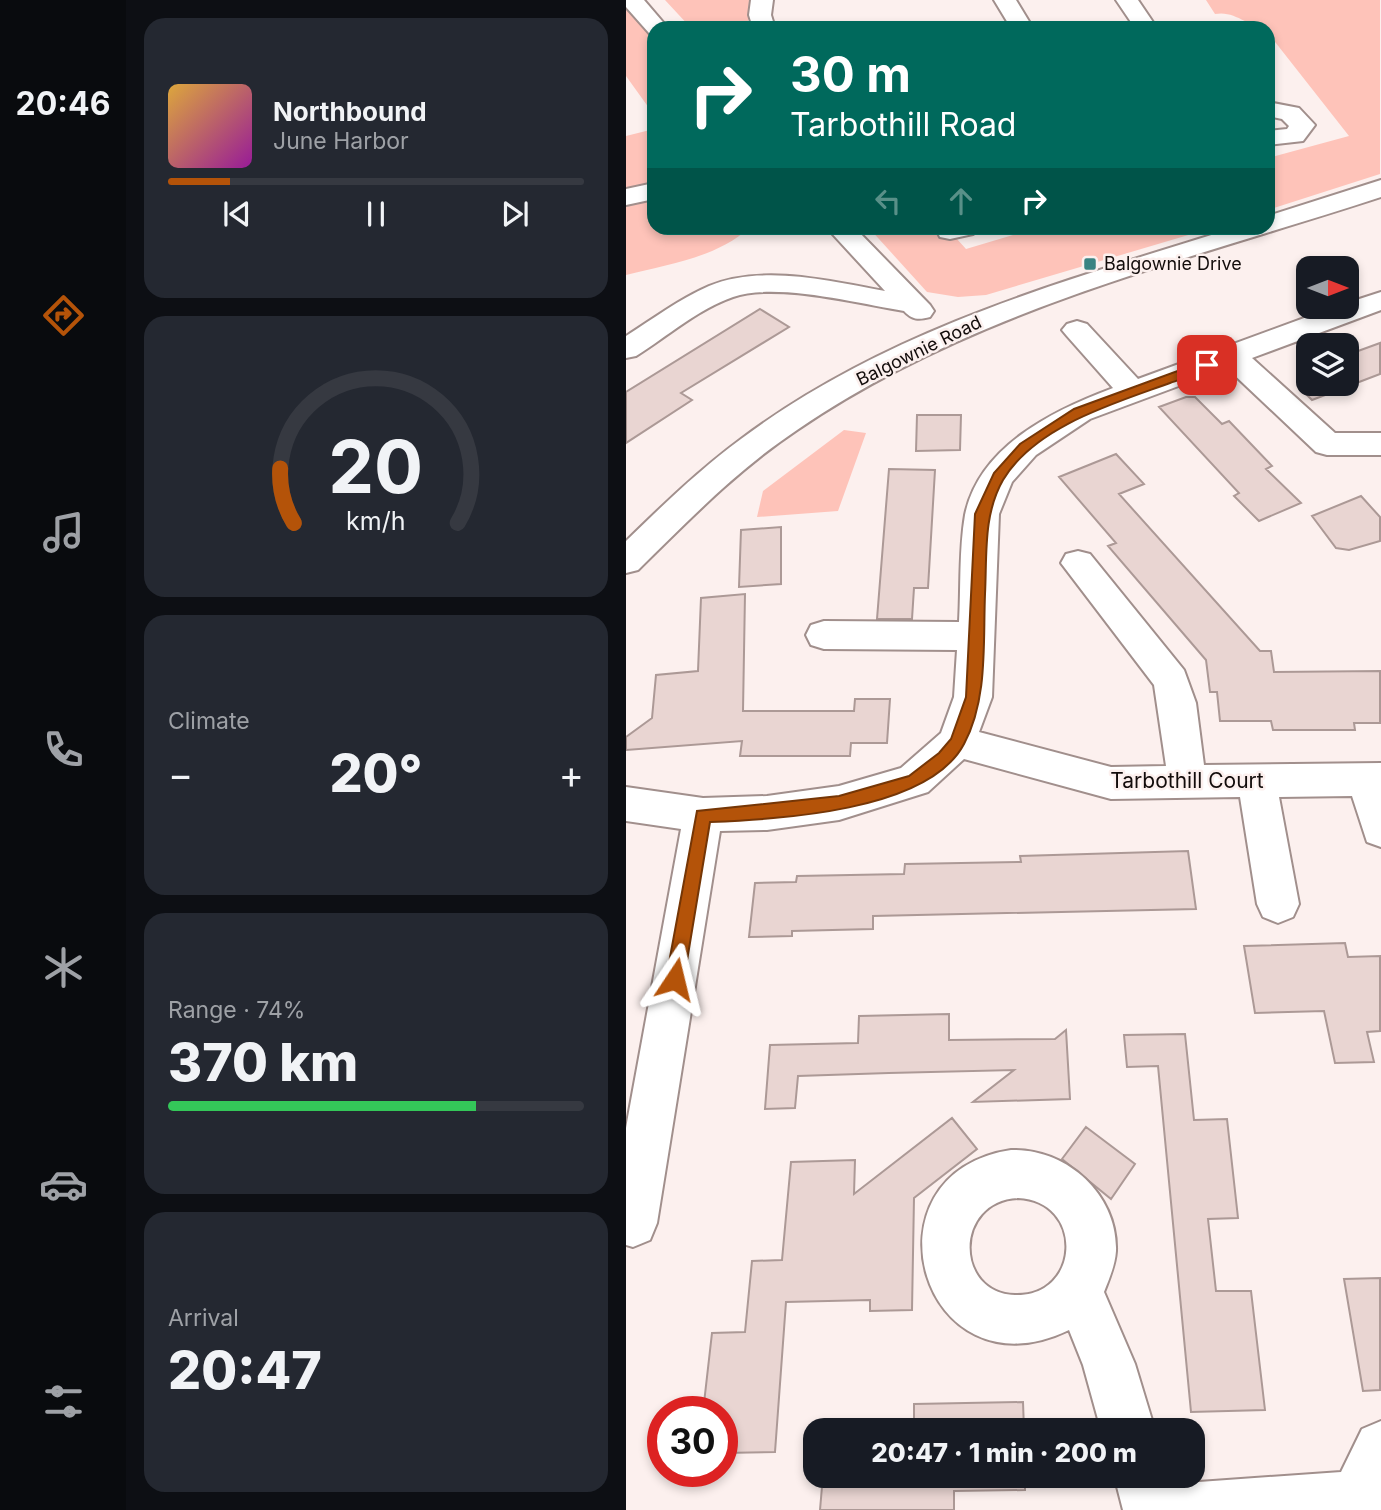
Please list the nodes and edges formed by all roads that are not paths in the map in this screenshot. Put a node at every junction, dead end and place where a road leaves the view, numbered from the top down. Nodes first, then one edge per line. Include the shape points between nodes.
1 (632, 0) edge
2 (762, 0) edge
3 (1005, 0) edge
4 (1127, 0) edge
5 (652, 21) edge
6 (762, 21) edge
7 (1018, 21) edge
8 (1141, 21) edge
9 (1275, 110) edge
10 (1275, 137) edge
11 (1380, 188) edge
12 (647, 192) edge
13 (626, 197) edge
14 (1275, 223) edge
15 (847, 235) edge
16 (1238, 235) edge
17 (1380, 300) edge
18 (913, 304) junction
19 (1077, 330) dead end
20 (943, 335) junction
21 (626, 349) edge
22 (1232, 356) junction
23 (1132, 391) junction
24 (1380, 444) edge
25 (626, 561) edge
26 (1078, 563) dead end
27 (824, 635) dead end
28 (976, 636) junction
29 (957, 742) junction
30 (1374, 779) edge
31 (1257, 781) junction
32 (1187, 782) junction
33 (626, 804) edge
34 (703, 816) junction
35 (1380, 830) edge
36 (1278, 904) dead end
37 (633, 1223) dead end
38 (1077, 1290) dead end
39 (1125, 1418) edge
40 (1380, 1448) edge
41 (1145, 1488) edge
42 (1364, 1504) edge
43 (1151, 1510) edge
44 (1174, 1510) edge

1 - 5 street
2 - 6 street
3 - 7 street
4 - 8 street
9 - 10 street via 1290,113 1303,125 1294,136
11 - 14 street
12 - 13 street
15 - 18 street
16 - 20 street, Balgownie Road
17 - 22 street
18 - 20 street
18 - 21 street via 773,284 747,286 723,291
19 - 23 street
20 - 25 street, Balgownie Road via 794,417 698,490
22 - 23 street
22 - 24 street via 1327,444
23 - 28 street via 1079,412 1025,447 998,477 982,514
26 - 32 street via 1171,680
27 - 28 street
28 - 29 street via 973,697
29 - 32 street, Tarbothill Court via 1111,783
29 - 34 street via 915,781 839,803
30 - 31 street, Tarbothill Court
30 - 35 street
31 - 32 street, Tarbothill Court
31 - 36 street
33 - 34 street
34 - 37 street
38 - 39 street via 1109,1364
40 - 42 street via 1367,1474
41 - 43 street
42 - 44 street

